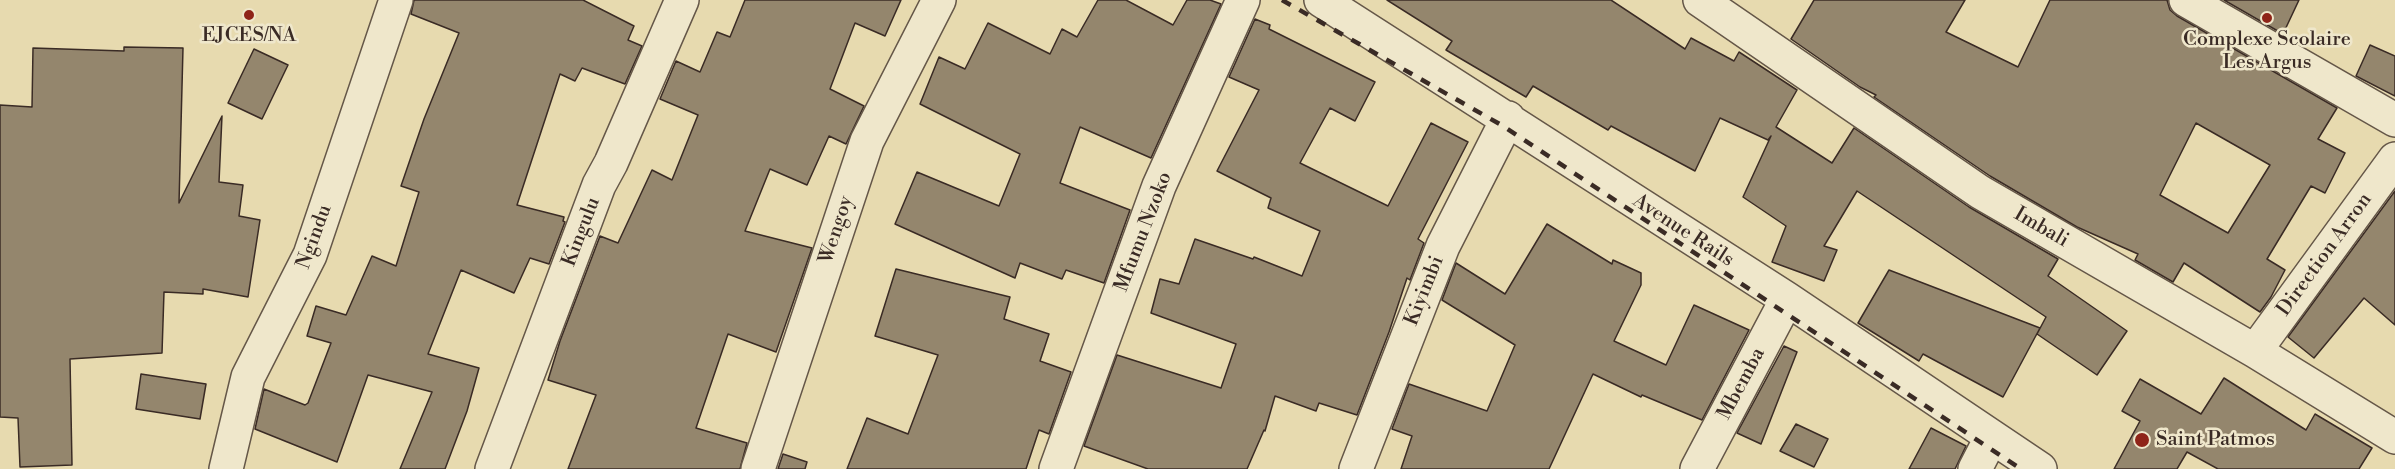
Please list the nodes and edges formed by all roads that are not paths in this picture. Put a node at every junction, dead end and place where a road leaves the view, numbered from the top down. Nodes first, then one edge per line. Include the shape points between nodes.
1 (396, 0) edge
2 (682, 0) edge
3 (939, 0) edge
4 (1243, 0) edge
5 (1323, 0) edge
6 (1700, 0) edge
7 (2186, 0) edge
8 (1508, 118) junction
9 (2395, 120) edge
10 (2395, 159) edge
11 (1787, 299) junction
12 (2255, 351) junction
13 (2395, 437) edge
14 (1991, 438) junction
15 (226, 469) edge
16 (492, 469) edge
17 (758, 469) edge
18 (1056, 469) edge
19 (1356, 469) edge
20 (1697, 469) edge
21 (1975, 469) edge
22 (2040, 469) edge

1 - 15 street, Ngindu via 310,255 248,377
2 - 16 street, Kingulu via 599,185
3 - 17 street, Wengoy via 867,141
4 - 18 street, Mfumu Nzoko via 1159,186
5 - 8 street, Avenue Rails
6 - 12 street, Imbali via 1980,192
7 - 9 street
8 - 11 street, Avenue Rails
8 - 19 street, Kiyimbi via 1443,246
10 - 12 street, Direction Arron
11 - 14 street, Avenue Rails
11 - 20 street, Mbemba
12 - 13 street, Imbali
14 - 21 street
14 - 22 street, Avenue Rails

